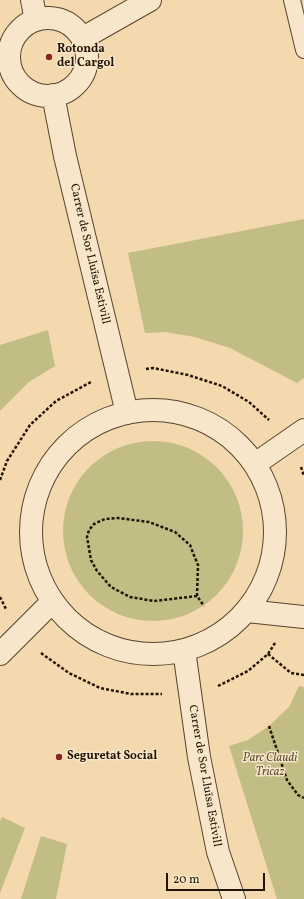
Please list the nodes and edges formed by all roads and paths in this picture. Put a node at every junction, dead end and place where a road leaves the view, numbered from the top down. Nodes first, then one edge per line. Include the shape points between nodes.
1 (150, 0) edge
2 (292, 0) edge
3 (34, 10) edge
4 (83, 38) junction
5 (304, 50) edge
6 (7, 78) edge
7 (53, 96) junction
8 (127, 413) junction
9 (304, 430) edge
10 (255, 464) junction
11 (197, 596) junction
12 (52, 602) junction
13 (204, 606) dead end
14 (247, 611) junction
15 (304, 617) edge
16 (184, 650) junction
17 (0, 654) edge
18 (268, 654) dead end
19 (304, 675) edge
20 (269, 726) dead end
21 (304, 798) edge
22 (234, 899) edge

1 - 4 street
2 - 5 lane
3 - 4 street via 47,18 68,23
3 - 6 street via 12,43
4 - 7 street via 87,62 83,74 65,92
6 - 7 street via 30,91
7 - 8 street, Carrer de Sor Lluïsa Estivill
8 - 10 street via 163,410 199,419 230,437
8 - 12 street via 109,418 77,436 63,448 42,479 31,515 30,539 36,569
9 - 10 street
10 - 14 street via 273,507 276,539 270,570 264,585
11 - 11 path via 198,565 190,546 175,532 149,522 118,518 105,519 94,524 89,530 87,537 91,560 111,587 130,597 154,601
11 - 13 path
12 - 16 street via 66,619 101,643 142,654
12 - 17 street
14 - 15 street
14 - 16 street via 212,639
16 - 22 street, Carrer de Sor Lluïsa Estivill via 199,757 218,852
18 - 19 path via 291,673
20 - 21 path via 287,780 298,795

